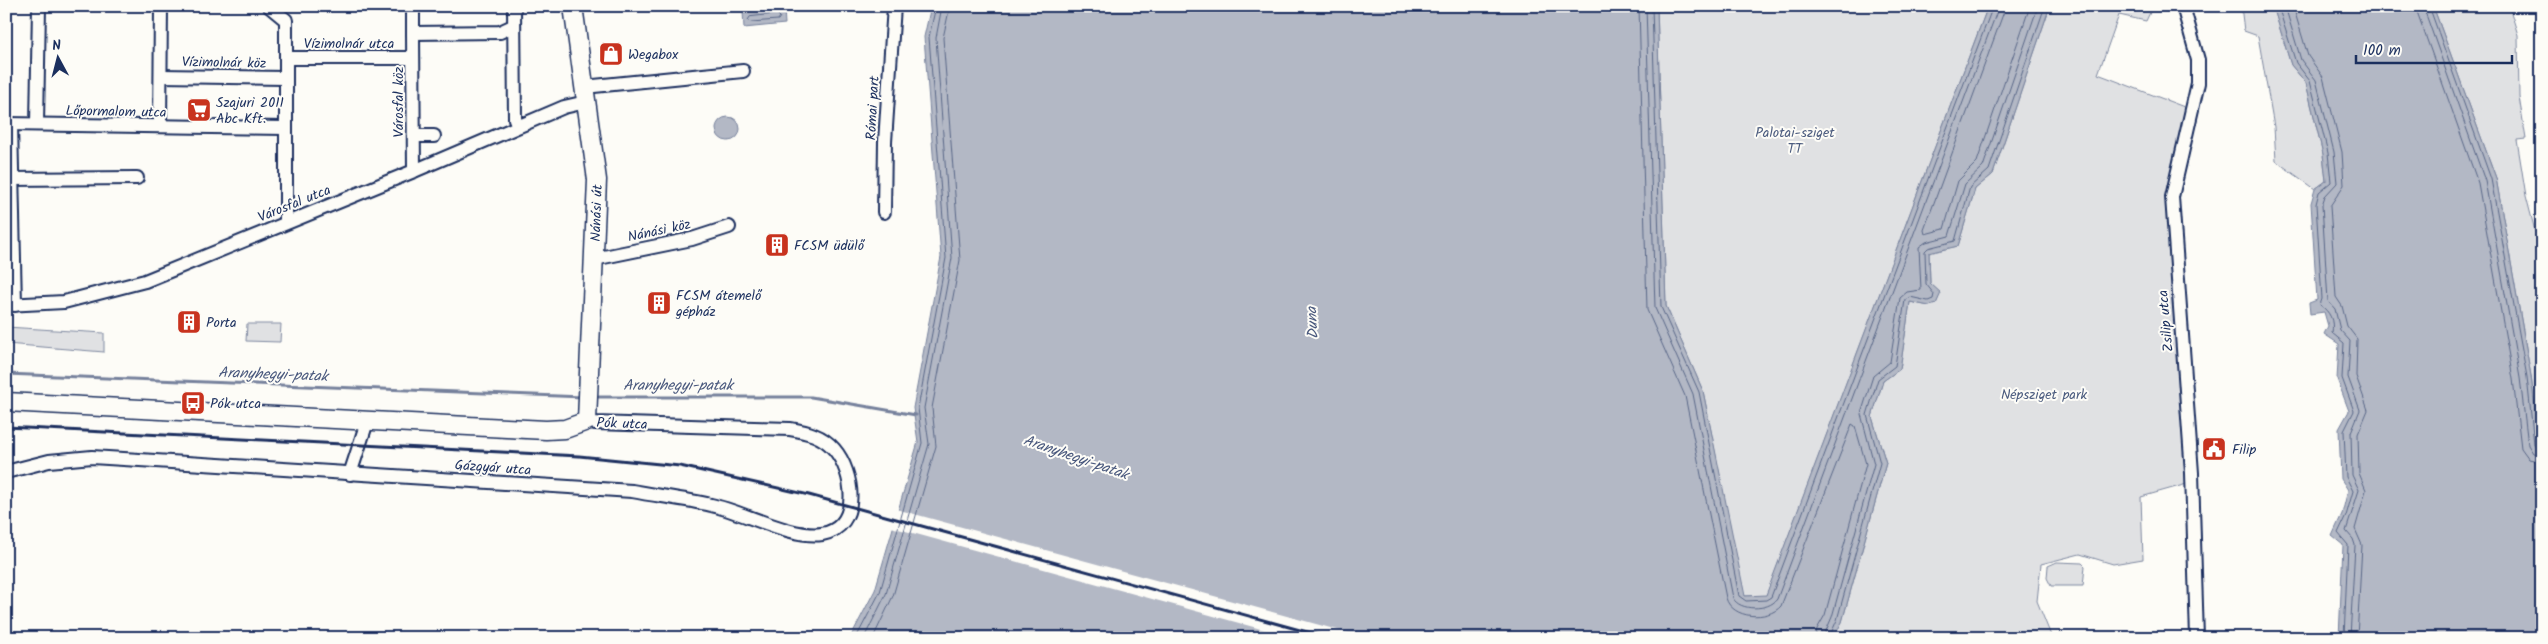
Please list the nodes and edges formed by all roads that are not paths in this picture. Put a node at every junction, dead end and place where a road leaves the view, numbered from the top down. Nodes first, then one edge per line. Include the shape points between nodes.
1 (39, 6) edge
2 (161, 6) edge
3 (269, 6) edge
4 (286, 6) edge
5 (413, 6) edge
6 (514, 6) edge
7 (572, 6) edge
8 (894, 6) edge
9 (2183, 6) edge
10 (286, 20) junction
11 (513, 26) junction
12 (413, 33) junction
13 (286, 58) junction
14 (413, 58) junction
15 (743, 71) dead end
16 (161, 76) junction
17 (286, 78) junction
18 (585, 95) junction
19 (9, 124) edge
20 (37, 124) junction
21 (160, 126) junction
22 (518, 126) junction
23 (286, 128) junction
24 (414, 136) junction
25 (434, 136) dead end
26 (414, 171) junction
27 (137, 178) dead end
28 (9, 179) edge
29 (884, 212) dead end
30 (286, 222) junction
31 (729, 227) dead end
32 (594, 259) junction
33 (11, 305) edge
34 (6, 402) edge
35 (588, 418) junction
36 (367, 422) junction
37 (790, 429) joint
38 (6, 472) edge
39 (350, 474) junction
40 (2197, 638) edge

1 - 20 street
2 - 16 street
3 - 10 street
4 - 10 street, Vízimolnár utca
5 - 12 street, Városfal köz
6 - 11 street
7 - 18 street, Nánási út
8 - 29 street, Római part
9 - 40 street, Zsilip utca via 2198,60 2198,83 2172,197 2192,473
10 - 13 street, Vízimolnár utca
11 - 12 street via 500,32
11 - 22 street via 515,119
12 - 14 street, Városfal köz
13 - 14 street, Vízimolnár utca
13 - 17 street, Vízimolnár utca
14 - 24 street, Városfal köz
15 - 18 street, Városfal utca
16 - 17 street, Vízimolnár köz
16 - 21 street
17 - 23 street, Vízimolnár utca
18 - 22 street, Városfal utca
18 - 32 street, Nánási út via 598,180
19 - 20 street, Lőpormalom utca
19 - 28 street
20 - 21 street, Lőpormalom utca
21 - 23 street, Lőpormalom utca
22 - 26 street, Városfal utca
23 - 30 street, Vízimolnár utca
24 - 25 street
24 - 26 street, Városfal köz
26 - 30 street, Városfal utca
27 - 28 street
28 - 33 street
30 - 33 street, Városfal utca via 146,281 64,302
31 - 32 street, Nánási köz via 692,240
32 - 35 street, Nánási út
34 - 36 street, Pók utca
35 - 36 street, Pók utca via 565,429 546,430
35 - 37 street, Pók utca via 595,423
36 - 39 street
37 - 39 street, Gázgyár utca via 814,433 834,448 845,467 851,499 842,523 834,530 821,534 802,533 712,505 632,491
38 - 39 street, Gázgyár utca via 49,461 92,457

